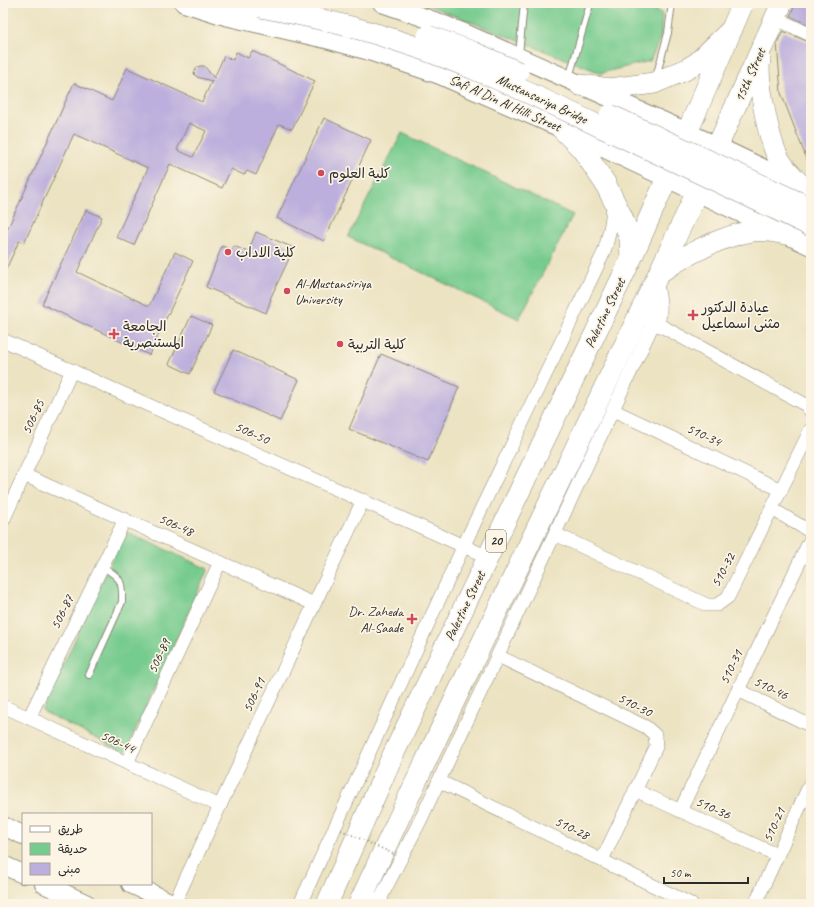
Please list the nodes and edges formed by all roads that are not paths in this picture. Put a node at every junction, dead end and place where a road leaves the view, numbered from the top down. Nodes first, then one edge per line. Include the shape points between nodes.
1 (184, 3) edge
2 (233, 3) edge
3 (313, 3) edge
4 (524, 3) edge
5 (672, 3) edge
6 (743, 3) edge
7 (387, 4) edge
8 (590, 4) edge
9 (779, 10) edge
10 (732, 29) junction
11 (811, 35) edge
12 (764, 45) junction
13 (519, 57) junction
14 (574, 82) junction
15 (654, 83) junction
16 (561, 128) junction
17 (684, 137) junction
18 (715, 152) junction
19 (668, 173) junction
20 (699, 187) junction
21 (807, 189) edge
22 (614, 200) junction
23 (811, 208) edge
24 (811, 226) edge
25 (786, 234) junction
26 (811, 246) edge
27 (631, 259) junction
28 (657, 280) junction
29 (654, 322) junction
30 (3, 340) edge
31 (72, 370) junction
32 (613, 410) junction
33 (811, 412) edge
34 (811, 429) edge
35 (24, 475) junction
36 (781, 490) junction
37 (363, 500) junction
38 (772, 508) junction
39 (124, 519) junction
40 (3, 521) edge
41 (811, 532) edge
42 (555, 534) junction
43 (811, 538) edge
44 (464, 545) junction
45 (488, 557) junction
46 (220, 562) junction
47 (102, 566) junction
48 (314, 604) junction
49 (498, 656) junction
50 (89, 675) dead end
51 (738, 690) junction
52 (3, 706) edge
53 (29, 718) junction
54 (811, 726) edge
55 (392, 756) junction
56 (127, 764) junction
57 (420, 771) junction
58 (439, 781) junction
59 (811, 782) edge
60 (635, 790) junction
61 (220, 806) junction
62 (680, 811) junction
63 (3, 826) edge
64 (22, 835) edge
65 (777, 855) junction
66 (602, 860) junction
67 (3, 865) edge
68 (22, 874) edge
69 (46, 885) edge
70 (133, 885) edge
71 (87, 904) edge
72 (174, 904) edge
73 (300, 904) edge
74 (327, 904) edge
75 (374, 904) edge
76 (692, 904) edge
77 (755, 904) edge

1 - 16 street, Safi Al Din Al Hilli Street via 446,73
2 - 24 main road, Mustansariya Bridge, bridge via 308,16 365,30 467,66
3 - 23 main road, Mustansariya Bridge, bridge via 395,25 473,52
4 - 13 lane
5 - 15 lane via 668,33
6 - 10 main road
7 - 13 street via 461,36
8 - 14 lane
9 - 11 street
9 - 12 main road, 15th Street
10 - 15 main road via 697,62
10 - 17 main road
12 - 18 main road, 15th Street
12 - 21 main road via 758,66 771,136 777,156 786,169
13 - 14 street
14 - 15 main road via 610,88
14 - 17 street
16 - 19 street, Safi Al Din Al Hilli Street
16 - 22 main road via 586,154
17 - 18 street
18 - 21 street
19 - 20 street, Safi Al Din Al Hilli Street
19 - 27 main road, Palestine Street / 20
20 - 25 street, Safi Al Din Al Hilli Street
20 - 28 main road, 20
22 - 27 main road via 630,238
22 - 44 street via 610,235 604,252
25 - 26 street, Safi Al Din Al Hilli Street
25 - 28 main road via 754,231 738,234 677,261
27 - 45 main road, Palestine Street / 20
28 - 29 main road
28 - 57 main road, 20
29 - 32 street
29 - 33 street via 806,405
30 - 31 street, 506-50
31 - 35 street, 506-85
31 - 37 street, 506-50
32 - 36 street, 510-34
32 - 42 street
34 - 36 street, 510-32
35 - 39 street, 506-48
35 - 40 street, 506-85
36 - 38 street, 510-32
37 - 44 street, 506-50
37 - 48 street, 506-91
38 - 41 street
38 - 42 street, 510-32 via 728,597 717,605 707,605
39 - 46 street, 506-48
39 - 47 street, 506-87
42 - 49 street
43 - 51 street, 510-31
44 - 45 street, 506-50
44 - 73 street
45 - 55 main road, Palestine Street / 20
46 - 48 street, 506-48
46 - 56 street, 506-89
47 - 50 lane via 119,577 122,602
47 - 53 street, 506-87
48 - 61 street, 506-91
49 - 58 street
49 - 60 street, 510-30 via 646,727 655,735 656,747
51 - 54 street, 510-46
51 - 62 street, 510-31
52 - 53 street, 506-44
53 - 56 street, 506-44
55 - 57 main road
55 - 74 main road, Palestine Street / 20
56 - 61 street, 506-44
57 - 75 main road, 20
58 - 66 street, 510-28
58 - 75 street
59 - 65 street, 510-21
60 - 62 street, 510-36
60 - 66 street, 510-30
61 - 72 street, 506-91
62 - 65 street, 510-36
63 - 64 street
65 - 77 street, 510-21
66 - 76 street, 510-28
67 - 68 street
69 - 71 street
70 - 72 street

